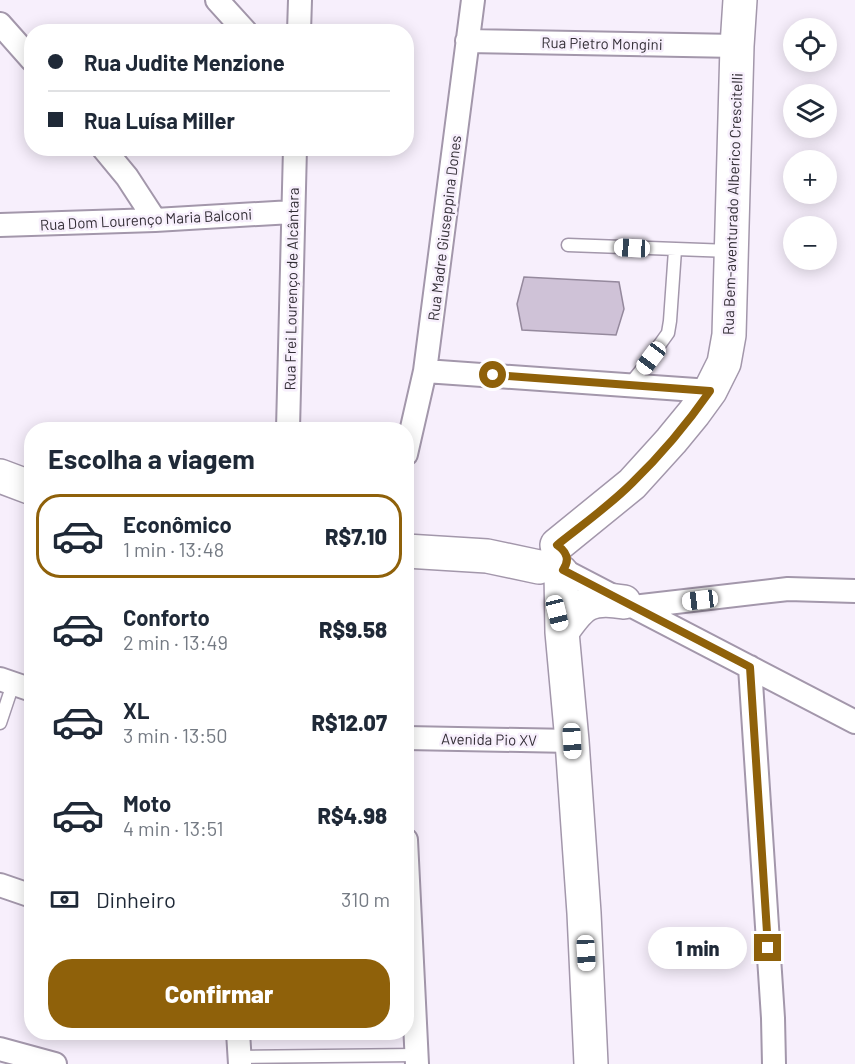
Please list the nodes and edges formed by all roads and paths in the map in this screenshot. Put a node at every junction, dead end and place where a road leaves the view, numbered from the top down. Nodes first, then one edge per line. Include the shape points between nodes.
1 (217, 0) edge
2 (300, 0) edge
3 (473, 0) edge
4 (740, 0) edge
5 (0, 24) edge
6 (239, 24) edge
7 (299, 24) edge
8 (467, 41) junction
9 (737, 46) junction
10 (24, 51) edge
11 (110, 156) edge
12 (295, 156) edge
13 (292, 212) junction
14 (155, 220) junction
15 (0, 225) edge
16 (568, 245) dead end
17 (675, 250) junction
18 (731, 251) junction
19 (425, 371) junction
20 (630, 384) junction
21 (710, 391) junction
22 (288, 422) edge
23 (413, 422) edge
24 (0, 476) edge
25 (24, 485) edge
26 (414, 551) edge
27 (555, 562) junction
28 (855, 591) edge
29 (622, 601) junction
30 (562, 632) junction
31 (750, 667) junction
32 (15, 684) edge
33 (855, 722) edge
34 (0, 723) edge
35 (414, 738) edge
36 (572, 741) junction
37 (0, 885) edge
38 (24, 893) edge
39 (414, 1015) edge
40 (239, 1040) edge
41 (0, 1049) edge
42 (416, 1059) edge
43 (25, 1060) edge
44 (240, 1060) edge
45 (55, 1064) edge
46 (591, 1064) edge
47 (774, 1064) edge

1 - 6 street
2 - 7 street
3 - 8 street, Rua Madre Giuseppina Dones
4 - 9 street, Rua Bem-aventurado Alberico Crescitelli
5 - 10 street
8 - 9 street, Rua Pietro Mongini
8 - 19 street, Rua Madre Giuseppina Dones
9 - 18 street, Rua Bem-aventurado Alberico Crescitelli
11 - 14 street
12 - 13 street, Rua Frei Lourenço de Alcântara
13 - 14 street, Rua Dom Lourenço Maria Balconi
13 - 22 street, Rua Frei Lourenço de Alcântara
14 - 15 street, Rua Dom Lourenço Maria Balconi
16 - 17 lane
17 - 18 lane
17 - 20 lane via 668,333
18 - 21 street, Rua Bem-aventurado Alberico Crescitelli via 729,335 724,363
19 - 20 street
19 - 23 street, Rua Madre Giuseppina Dones
20 - 21 street
21 - 27 street, Rua Bem-aventurado Alberico Crescitelli via 671,441
24 - 25 street
26 - 27 street
27 - 29 street
27 - 30 street
28 - 29 street via 788,589
29 - 30 street via 585,604
29 - 31 street
30 - 36 street
31 - 33 street
31 - 47 street
32 - 34 lane
35 - 36 street, Avenida Pio XV
36 - 46 street
37 - 38 street
39 - 42 street
40 - 44 street
41 - 43 street
42 - 44 lane
43 - 45 street

